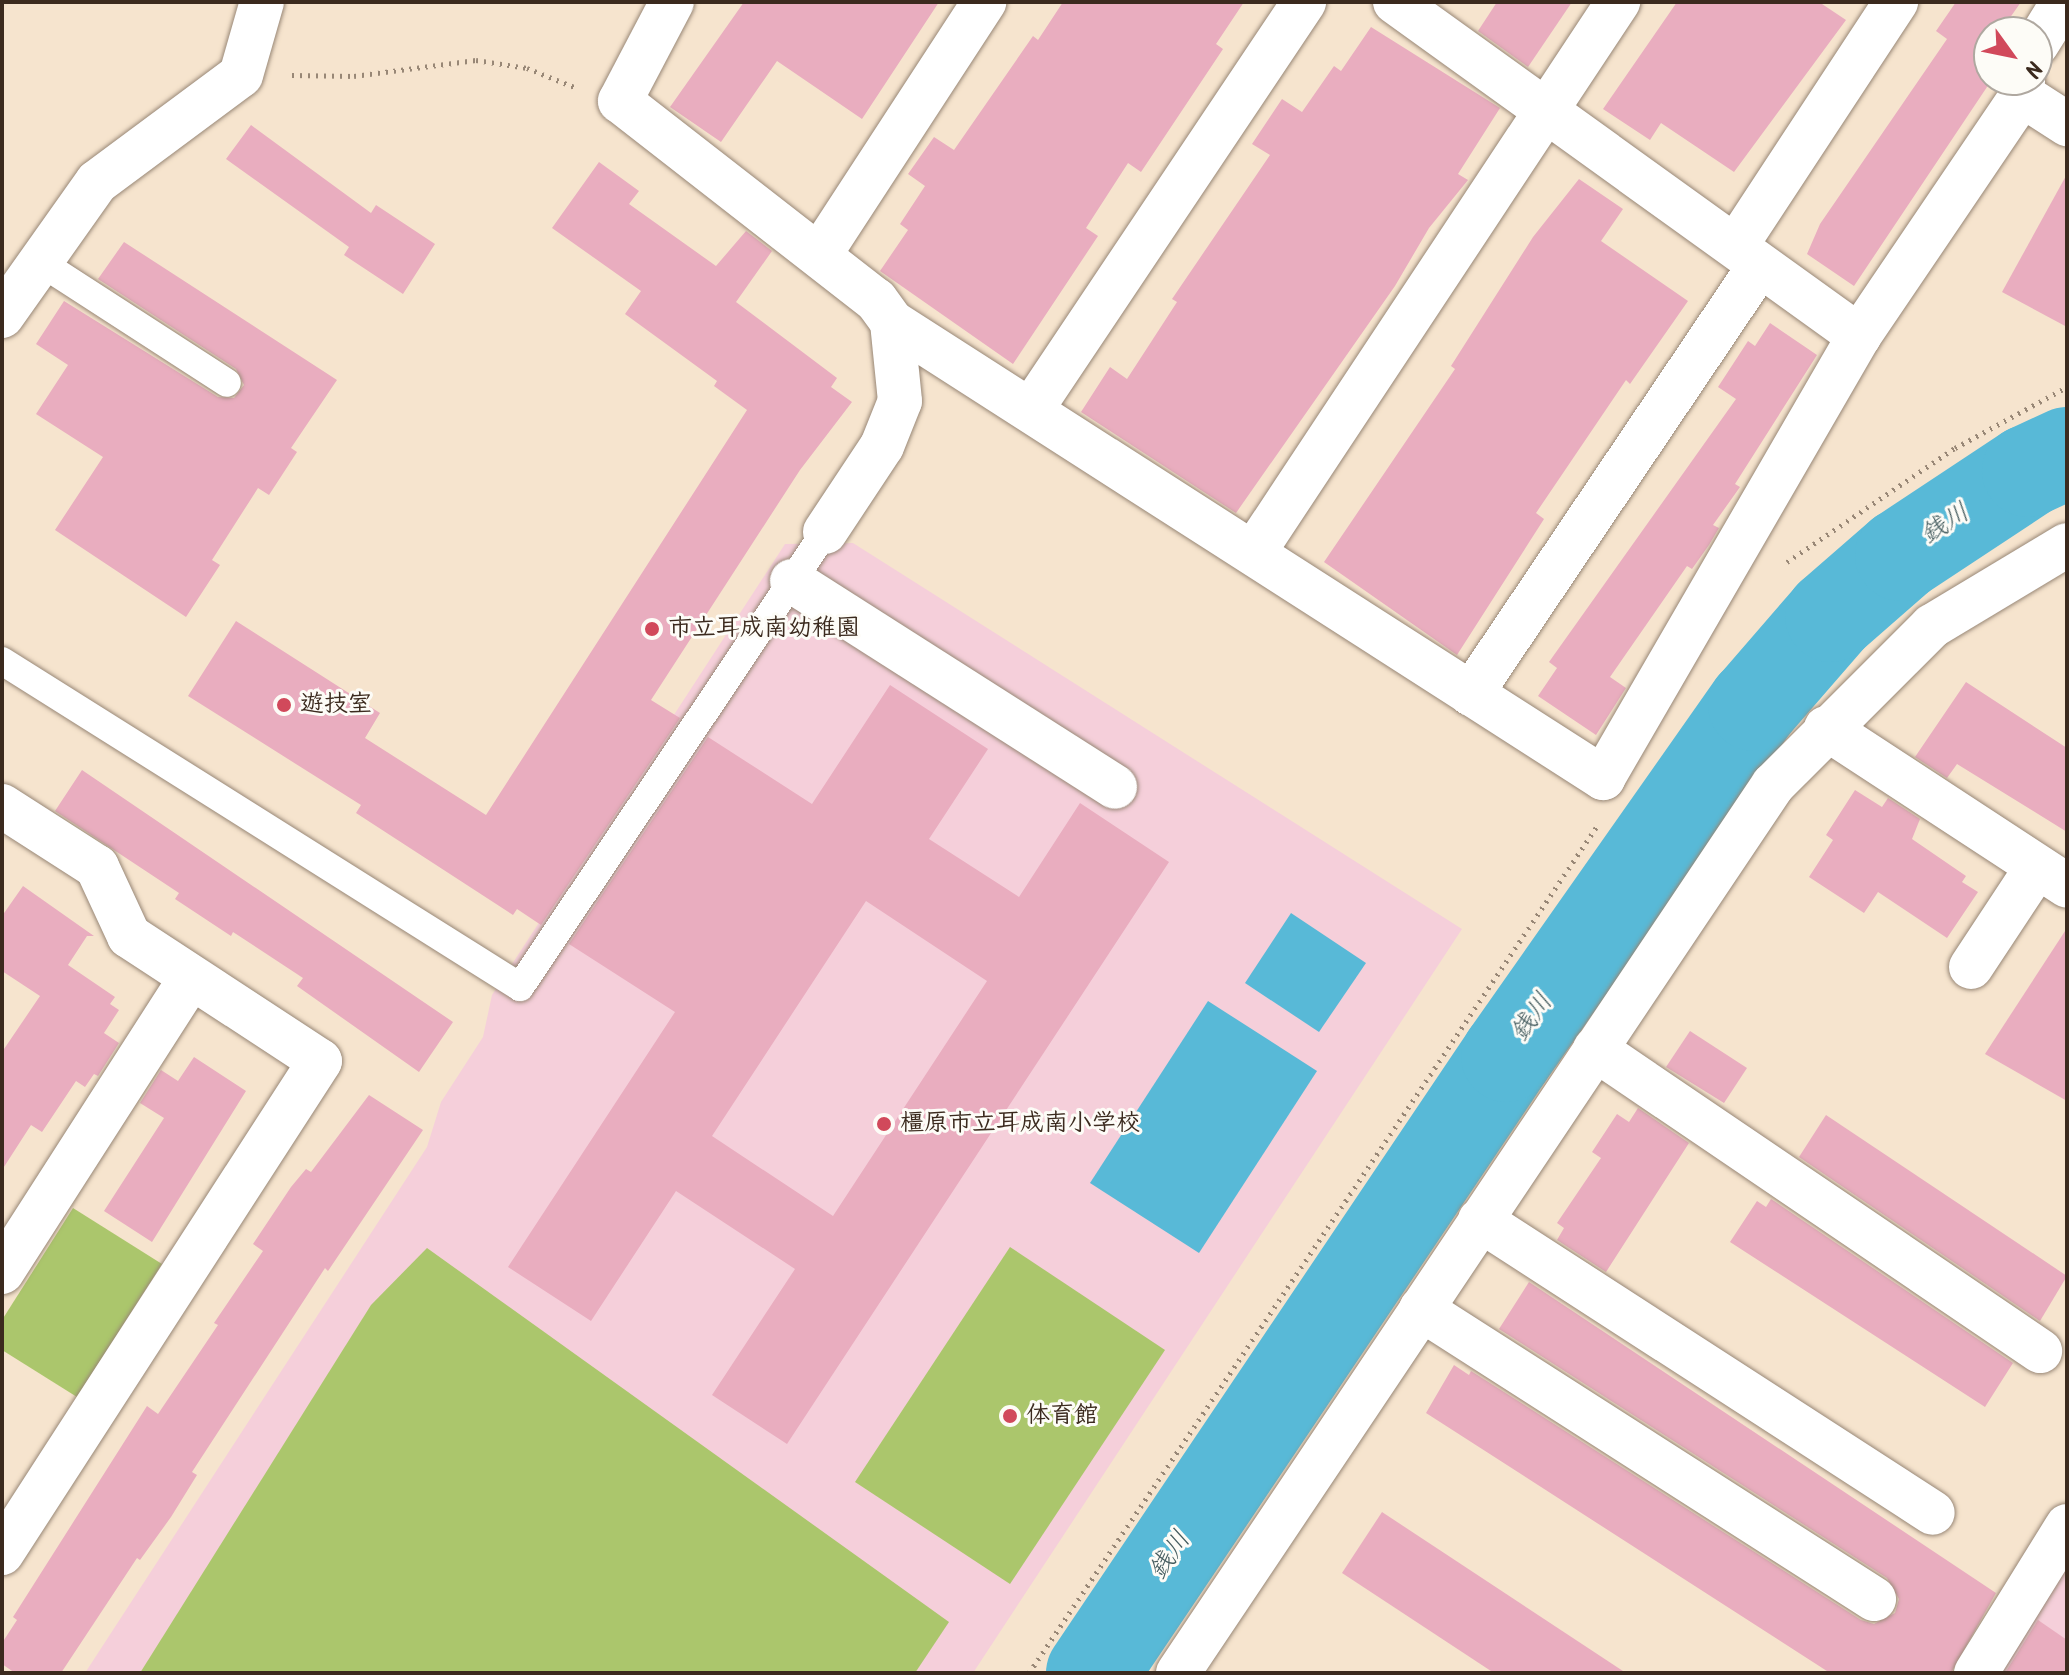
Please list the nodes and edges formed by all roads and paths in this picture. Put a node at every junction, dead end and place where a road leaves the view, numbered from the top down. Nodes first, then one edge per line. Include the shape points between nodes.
1 (262, 2) edge
2 (672, 2) edge
3 (984, 2) edge
4 (1304, 2) edge
5 (1395, 2) edge
6 (1618, 2) edge
7 (1896, 2) edge
8 (241, 75) junction
9 (2018, 96) edge
10 (2033, 96) edge
11 (620, 101) junction
12 (1546, 114) junction
13 (2067, 124) edge
14 (820, 254) junction
15 (1749, 254) junction
16 (37, 260) junction
17 (2, 316) edge
18 (892, 322) junction
19 (1859, 336) junction
20 (227, 383) dead end
21 (2067, 387) edge
22 (1031, 410) junction
23 (825, 532) joint
24 (1254, 552) junction
25 (2060, 557) edge
26 (1783, 565) dead end
27 (792, 581) junction
28 (2, 661) edge
29 (1471, 694) junction
30 (1826, 728) junction
31 (1603, 778) junction
32 (1115, 787) dead end
33 (2, 806) edge
34 (2052, 877) edge
35 (1971, 967) dead end
36 (191, 978) junction
37 (1595, 1049) junction
38 (1480, 1220) junction
39 (2, 1272) edge
40 (1421, 1309) junction
41 (2040, 1351) dead end
42 (1933, 1513) dead end
43 (2067, 1526) edge
44 (2, 1553) edge
45 (1874, 1599) dead end
46 (1029, 1673) edge
47 (1178, 1673) edge
48 (1976, 1673) edge

1 - 8 street
2 - 11 street
3 - 14 street
4 - 22 street
5 - 12 street
6 - 12 street
7 - 15 street
8 - 11 path via 354,76 476,60 527,68
8 - 16 street via 97,182
9 - 19 street
10 - 13 street
11 - 14 street
12 - 15 street
12 - 24 street
14 - 18 street via 876,300
15 - 19 street
15 - 29 street
16 - 17 street
16 - 20 lane
18 - 22 street
18 - 23 street via 900,401 882,446
19 - 31 street
21 - 26 path via 1955,448
22 - 24 street
23 - 27 lane
24 - 29 street
25 - 30 street via 1932,626
27 - 28 lane via 520,987
27 - 32 street
29 - 31 street
30 - 34 street
30 - 37 street via 1773,785
31 - 46 path via 1612,805
33 - 36 street via 97,867 129,936
34 - 35 street
36 - 39 street
36 - 44 street via 320,1061
37 - 38 street
37 - 41 street
38 - 40 street
38 - 42 street
40 - 45 street
40 - 47 street
43 - 48 street

